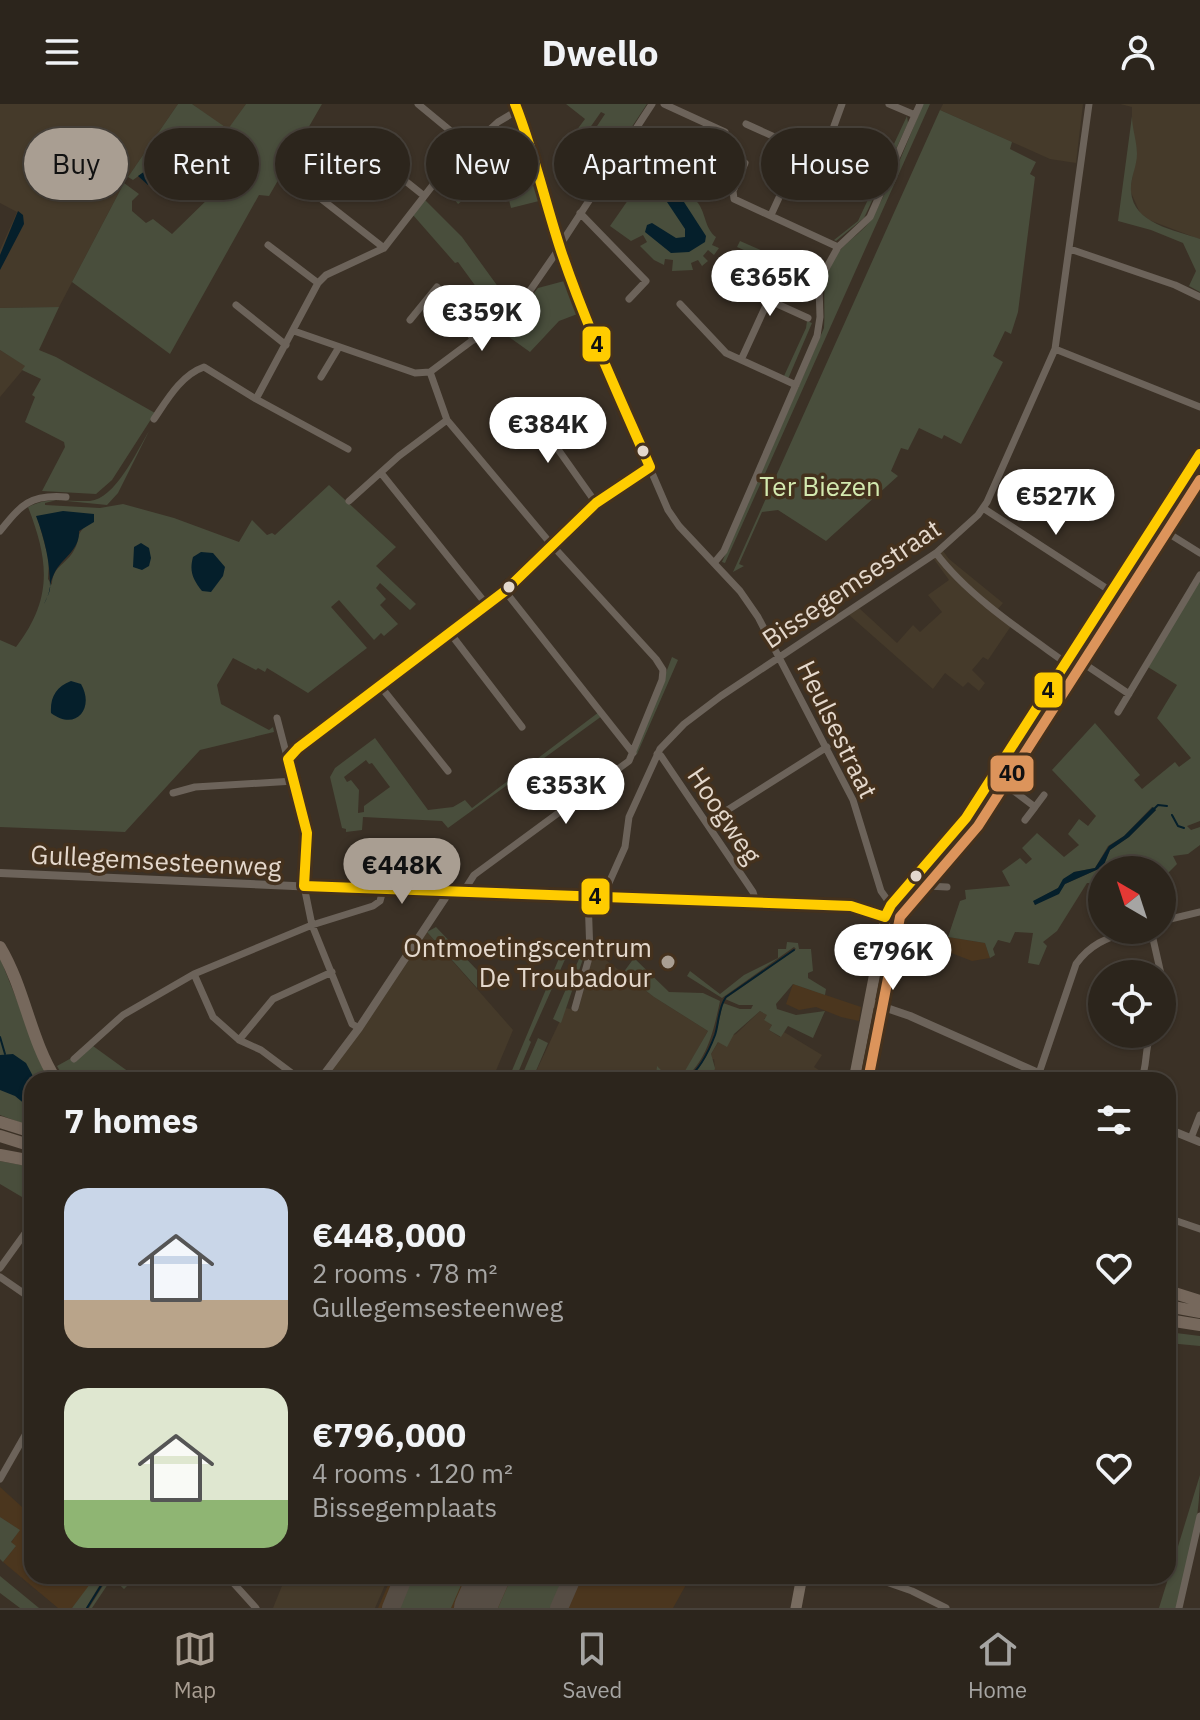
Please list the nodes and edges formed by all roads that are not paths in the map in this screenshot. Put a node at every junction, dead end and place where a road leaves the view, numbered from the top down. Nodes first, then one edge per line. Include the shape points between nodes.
1 (418, 104) edge
2 (652, 104) edge
3 (664, 104) edge
4 (842, 104) edge
5 (889, 104) edge
6 (920, 104) edge
7 (1089, 104) edge
8 (516, 107) edge
9 (915, 115) junction
10 (746, 124) dead end
11 (834, 126) dead end
12 (447, 128) edge
13 (492, 128) edge
14 (636, 128) edge
15 (716, 128) edge
16 (761, 131) edge
17 (410, 185) edge
18 (426, 192) edge
19 (423, 195) junction
20 (323, 200) edge
21 (589, 200) edge
22 (736, 200) edge
23 (778, 200) edge
24 (580, 213) junction
25 (771, 215) junction
26 (558, 242) junction
27 (268, 245) dead end
28 (838, 247) junction
29 (384, 248) junction
30 (1070, 249) junction
31 (561, 251) junction
32 (443, 279) dead end
33 (318, 283) junction
34 (437, 287) junction
35 (730, 291) dead end
36 (1200, 297) edge
37 (629, 299) dead end
38 (768, 301) junction
39 (680, 304) dead end
40 (236, 305) dead end
41 (808, 318) dead end
42 (410, 320) dead end
43 (294, 331) junction
44 (474, 340) junction
45 (286, 345) junction
46 (339, 347) junction
47 (1055, 349) junction
48 (741, 360) junction
49 (430, 372) junction
50 (321, 377) dead end
51 (796, 385) junction
52 (256, 399) junction
53 (528, 407) dead end
54 (1200, 407) edge
55 (154, 419) dead end
56 (447, 420) junction
57 (348, 449) dead end
58 (1200, 454) edge
59 (650, 467) junction
60 (381, 473) junction
61 (66, 497) dead end
62 (349, 501) dead end
63 (596, 503) junction
64 (983, 508) junction
65 (1155, 525) junction
66 (0, 531) edge
67 (551, 544) junction
68 (936, 553) junction
69 (1200, 553) edge
70 (714, 563) junction
71 (1200, 575) edge
72 (505, 591) junction
73 (1112, 592) junction
74 (487, 605) junction
75 (450, 633) junction
76 (779, 657) junction
77 (1069, 659) junction
78 (381, 687) junction
79 (1129, 694) junction
80 (1118, 712) dead end
81 (277, 718) dead end
82 (522, 727) dead end
83 (827, 747) junction
84 (633, 753) junction
85 (657, 754) junction
86 (288, 759) junction
87 (448, 771) dead end
88 (994, 776) junction
89 (294, 781) junction
90 (173, 793) dead end
91 (1044, 795) dead end
92 (1035, 807) junction
93 (1025, 820) dead end
94 (707, 823) junction
95 (0, 873) edge
96 (916, 877) junction
97 (304, 886) junction
98 (947, 887) dead end
99 (383, 890) junction
100 (445, 891) junction
101 (467, 892) junction
102 (588, 897) junction
103 (606, 897) junction
104 (756, 902) junction
105 (888, 911) junction
106 (1200, 912) edge
107 (1176, 918) edge
108 (312, 925) junction
109 (1094, 944) edge
110 (0, 947) edge
111 (332, 972) junction
112 (194, 974) junction
113 (869, 1002) junction
114 (575, 1008) dead end
115 (359, 1028) junction
116 (239, 1040) junction
117 (1145, 1048) edge
118 (74, 1059) dead end
119 (52, 1072) edge
120 (290, 1072) edge
121 (326, 1072) edge
122 (856, 1072) edge
123 (1037, 1072) edge
124 (1039, 1072) edge
125 (1144, 1072) edge
126 (1200, 1115) edge
127 (0, 1122) edge
128 (24, 1130) edge
129 (1176, 1132) edge
130 (0, 1136) edge
131 (1191, 1138) junction
132 (1200, 1142) edge
133 (24, 1144) edge
134 (0, 1155) edge
135 (24, 1160) edge
136 (1176, 1221) edge
137 (1200, 1229) edge
138 (24, 1235) edge
139 (0, 1268) edge
140 (0, 1277) edge
141 (24, 1294) edge
142 (1176, 1294) edge
143 (1200, 1301) edge
144 (1176, 1310) edge
145 (1176, 1320) edge
146 (1198, 1320) edge
147 (1176, 1324) edge
148 (24, 1437) edge
149 (0, 1479) edge
150 (1200, 1516) edge
151 (234, 1584) edge
152 (800, 1584) edge
153 (892, 1584) edge
154 (256, 1608) edge
155 (796, 1608) edge
156 (946, 1608) edge
157 (1179, 1608) edge

1 - 12 street
2 - 14 street
3 - 15 street
4 - 11 street
5 - 9 street
6 - 9 street
7 - 30 street, Bissegemsestraat
8 - 13 street
8 - 26 street, Heulsestraat
9 - 28 street via 870,217
10 - 16 street
17 - 19 street
18 - 19 street
19 - 29 street
20 - 29 street
21 - 24 street
22 - 25 street
23 - 25 street
24 - 26 street
24 - 37 street via 646,281
25 - 28 street
26 - 31 street, Heulsestraat
27 - 33 street
28 - 51 street via 819,287 819,330
29 - 33 street
30 - 36 street
30 - 47 street, Bissegemsestraat
31 - 44 street via 520,305
31 - 59 street, Heulsestraat
32 - 34 street
33 - 43 street
34 - 42 street
34 - 44 street
35 - 38 street via 740,287
38 - 41 street
38 - 48 street
39 - 48 street via 726,353
40 - 45 street
43 - 45 street
43 - 46 street
44 - 49 street
45 - 52 street
46 - 49 street via 415,373
46 - 50 street
47 - 54 street
47 - 64 street, Bissegemsestraat
48 - 51 street
49 - 56 street
51 - 70 street via 724,551
52 - 55 street via 204,367 174,390
52 - 57 street
53 - 63 street
56 - 60 street
56 - 67 street
58 - 65 main road
59 - 63 street
59 - 70 street, Heulsestraat via 673,519
60 - 62 street
60 - 74 street
61 - 66 street via 46,495 23,505
63 - 67 street
64 - 68 street, Bissegemsestraat
64 - 73 street
65 - 69 street
65 - 73 main road
67 - 72 street
67 - 84 street via 663,670
68 - 76 street, Bissegemsestraat
68 - 77 street via 994,610
70 - 76 street, Heulsestraat via 748,603
71 - 79 street
72 - 74 street
72 - 84 street
73 - 77 main road
74 - 75 street
75 - 78 street
75 - 82 street
76 - 83 street, Heulsestraat
76 - 85 street, Bissegemsestraat via 692,718
77 - 79 street
77 - 88 main road
78 - 86 street
78 - 87 street
79 - 80 street
81 - 86 street
83 - 94 street
83 - 105 street, Heulsestraat via 853,800
84 - 101 street via 474,875
85 - 94 street, Hoogweg
85 - 103 street, Bissegemsestraat via 627,825 625,847
86 - 89 street
88 - 92 street
88 - 96 main road
89 - 90 street
89 - 97 street via 307,833
91 - 92 street
92 - 93 street
94 - 104 street, Hoogweg
95 - 97 street, Gullegemsesteenweg
96 - 98 street via 927,886
96 - 105 main road
97 - 99 street, Gullegemsesteenweg
97 - 108 street
99 - 100 street, Gullegemsesteenweg
99 - 108 street via 373,906
100 - 101 street, Gullegemsesteenweg
100 - 115 street
101 - 102 street, Gullegemsesteenweg
102 - 103 street, Gullegemsesteenweg
102 - 114 street via 590,954
103 - 104 street, Gullegemsesteenweg
104 - 105 street, Gullegemsesteenweg
105 - 113 main road
106 - 107 street
108 - 111 street
108 - 112 street
109 - 124 street via 1076,964
110 - 119 highway
111 - 115 street via 352,1024
111 - 116 street via 273,999
112 - 116 street via 213,1017
112 - 118 street via 123,1015
113 - 122 main road
113 - 123 street
115 - 121 street
116 - 120 street
117 - 125 street
126 - 131 street
127 - 128 highway
129 - 131 street
130 - 133 highway
131 - 132 street
134 - 135 highway
136 - 137 street
138 - 139 street
140 - 141 street
142 - 143 highway
144 - 146 highway
145 - 146 highway
146 - 147 highway
148 - 149 street
150 - 157 street
151 - 154 street
152 - 155 main road
153 - 156 street

